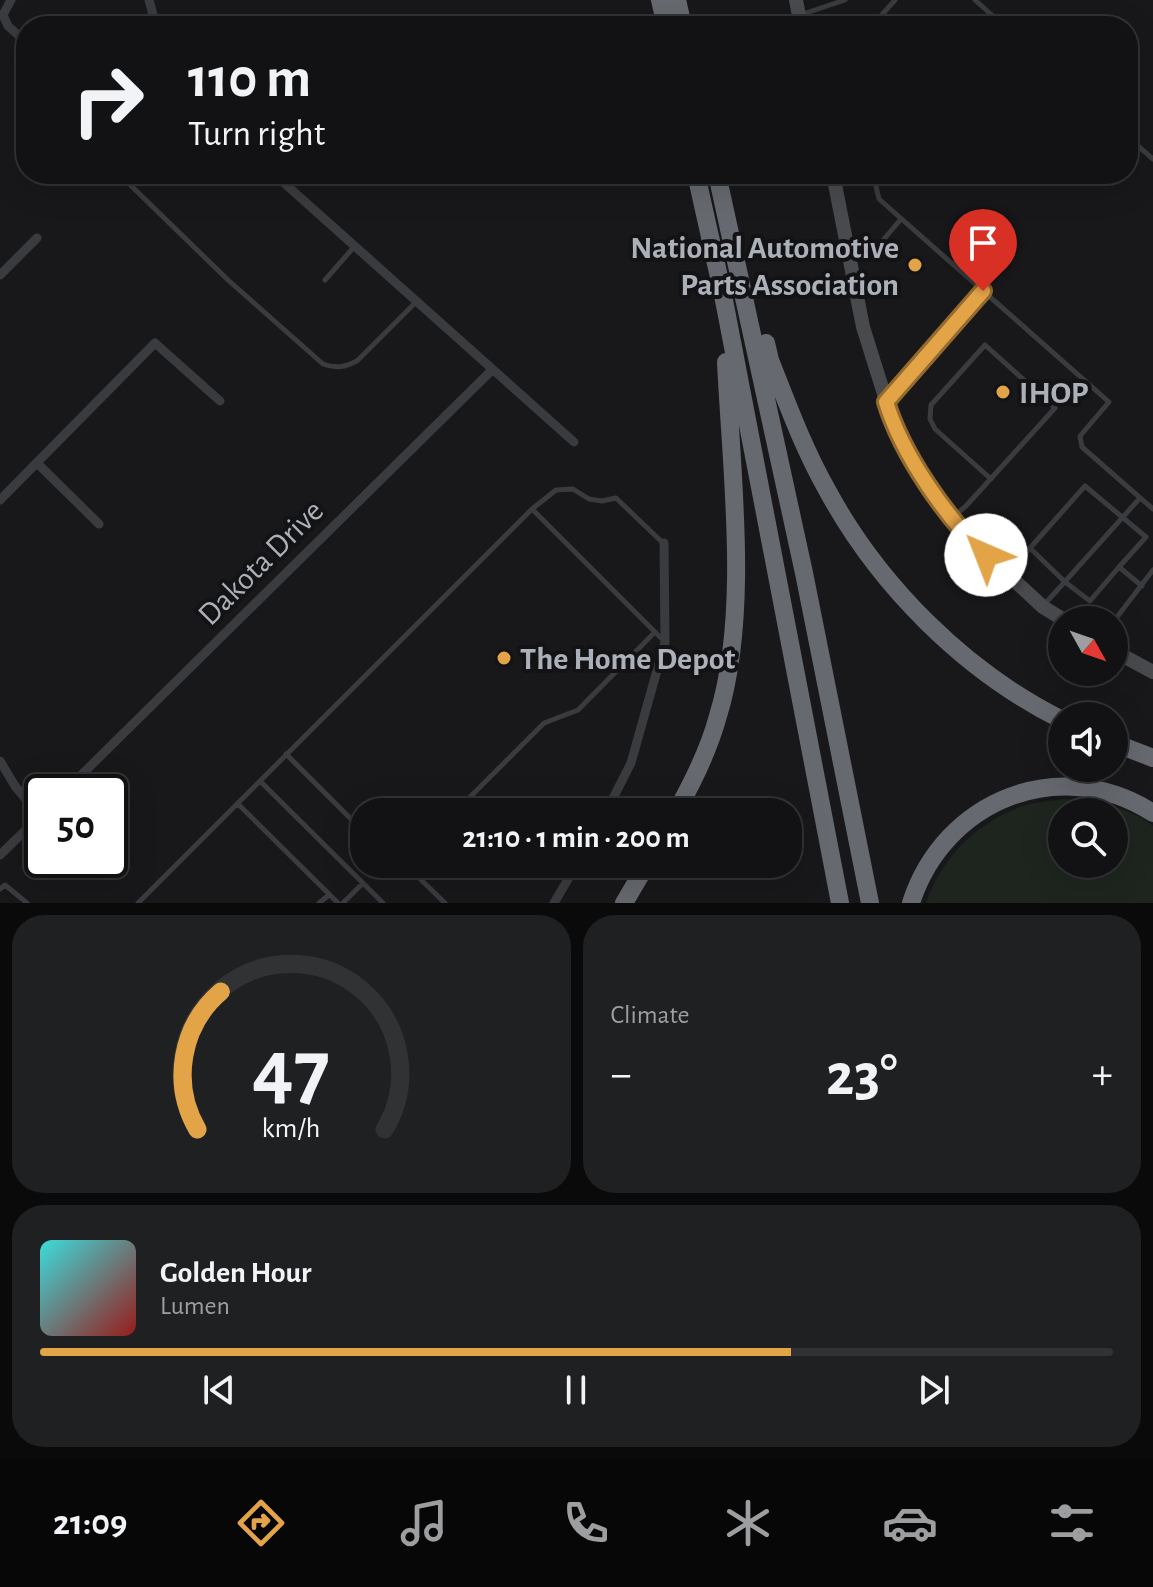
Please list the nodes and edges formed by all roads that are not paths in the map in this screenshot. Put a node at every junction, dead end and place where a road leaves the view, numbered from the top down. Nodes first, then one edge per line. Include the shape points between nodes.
1 (11, 0) edge
2 (845, 0) edge
3 (895, 0) edge
4 (975, 0) edge
5 (799, 14) edge
6 (881, 16) edge
7 (993, 16) edge
8 (16, 33) edge
9 (129, 184) edge
10 (285, 184) edge
11 (698, 184) edge
12 (719, 184) edge
13 (726, 184) edge
14 (835, 184) edge
15 (875, 184) edge
16 (901, 219) junction
17 (37, 238) dead end
18 (355, 246) junction
19 (850, 260) junction
20 (0, 275) edge
21 (325, 280) dead end
22 (983, 291) junction
23 (723, 295) junction
24 (417, 301) junction
25 (492, 370) junction
26 (220, 401) dead end
27 (886, 402) junction
28 (574, 442) dead end
29 (37, 463) junction
30 (991, 479) junction
31 (1140, 498) junction
32 (0, 500) edge
33 (532, 509) junction
34 (1153, 509) edge
35 (953, 517) junction
36 (1123, 517) junction
37 (99, 524) dead end
38 (664, 543) joint
39 (1030, 548) junction
40 (1119, 567) junction
41 (1153, 570) edge
42 (1007, 574) junction
43 (1065, 582) junction
44 (1142, 586) junction
45 (1126, 606) edge
46 (1043, 607) junction
47 (1048, 610) edge
48 (655, 632) junction
49 (665, 642) junction
50 (1128, 657) edge
51 (1152, 668) edge
52 (1048, 712) edge
53 (1128, 748) edge
54 (286, 754) junction
55 (1153, 758) edge
56 (0, 761) edge
57 (82, 774) edge
58 (260, 781) junction
59 (24, 796) edge
60 (469, 798) edge
61 (613, 798) edge
62 (682, 798) edge
63 (238, 804) junction
64 (1153, 813) edge
65 (350, 818) edge
66 (24, 832) edge
67 (0, 855) edge
68 (419, 878) edge
69 (569, 878) edge
70 (639, 878) edge
71 (363, 883) junction
72 (0, 889) edge
73 (329, 895) junction
74 (27, 903) edge
75 (138, 903) edge
76 (319, 903) edge
77 (340, 903) edge
78 (383, 903) edge
79 (445, 903) edge
80 (554, 903) edge
81 (624, 903) edge
82 (840, 903) edge
83 (870, 903) edge
84 (911, 903) edge

1 - 8 street via 3,15
2 - 5 lane
3 - 6 lane
4 - 7 lane
9 - 24 lane via 323,364 334,368 357,361
10 - 18 street
11 - 23 highway
12 - 83 highway
13 - 52 highway via 770,360 812,462 852,532 878,569 960,651
14 - 19 main road
15 - 16 lane via 879,199
16 - 19 lane via 873,252
16 - 22 lane
17 - 20 street
18 - 21 lane
18 - 24 street
19 - 27 main road
22 - 27 lane
22 - 31 lane via 1109,402 1080,436 1082,447
23 - 62 highway via 734,624 719,715
23 - 82 highway
24 - 25 street
25 - 28 street
25 - 57 street, Dakota Drive
26 - 29 street via 155,343
27 - 35 main road via 915,463
29 - 32 street
29 - 37 street
30 - 30 lane via 1055,408 985,345 931,405 930,419
30 - 35 lane
31 - 34 lane
31 - 36 lane
33 - 38 lane via 556,490 573,489 602,501 616,498
33 - 48 lane
33 - 54 lane
35 - 42 main road
36 - 39 lane via 1085,486
36 - 40 lane via 1146,537
36 - 43 lane
38 - 49 street
39 - 42 lane
39 - 43 lane
40 - 43 lane via 1090,601
40 - 44 lane
41 - 44 lane
42 - 46 main road
43 - 46 lane
44 - 45 lane
46 - 47 main road
48 - 49 lane
48 - 60 lane via 578,710 544,723
49 - 61 street via 631,763
50 - 51 main road
53 - 55 highway
54 - 58 lane
54 - 65 lane
56 - 59 street
58 - 63 lane
58 - 71 lane
63 - 73 lane
63 - 75 lane
64 - 84 highway via 1121,797 1077,787 1051,787 1001,800 944,841
66 - 67 street
68 - 79 lane
69 - 80 street
70 - 81 highway
71 - 77 lane
71 - 78 lane
72 - 74 lane via 5,885
73 - 76 lane
73 - 77 lane

